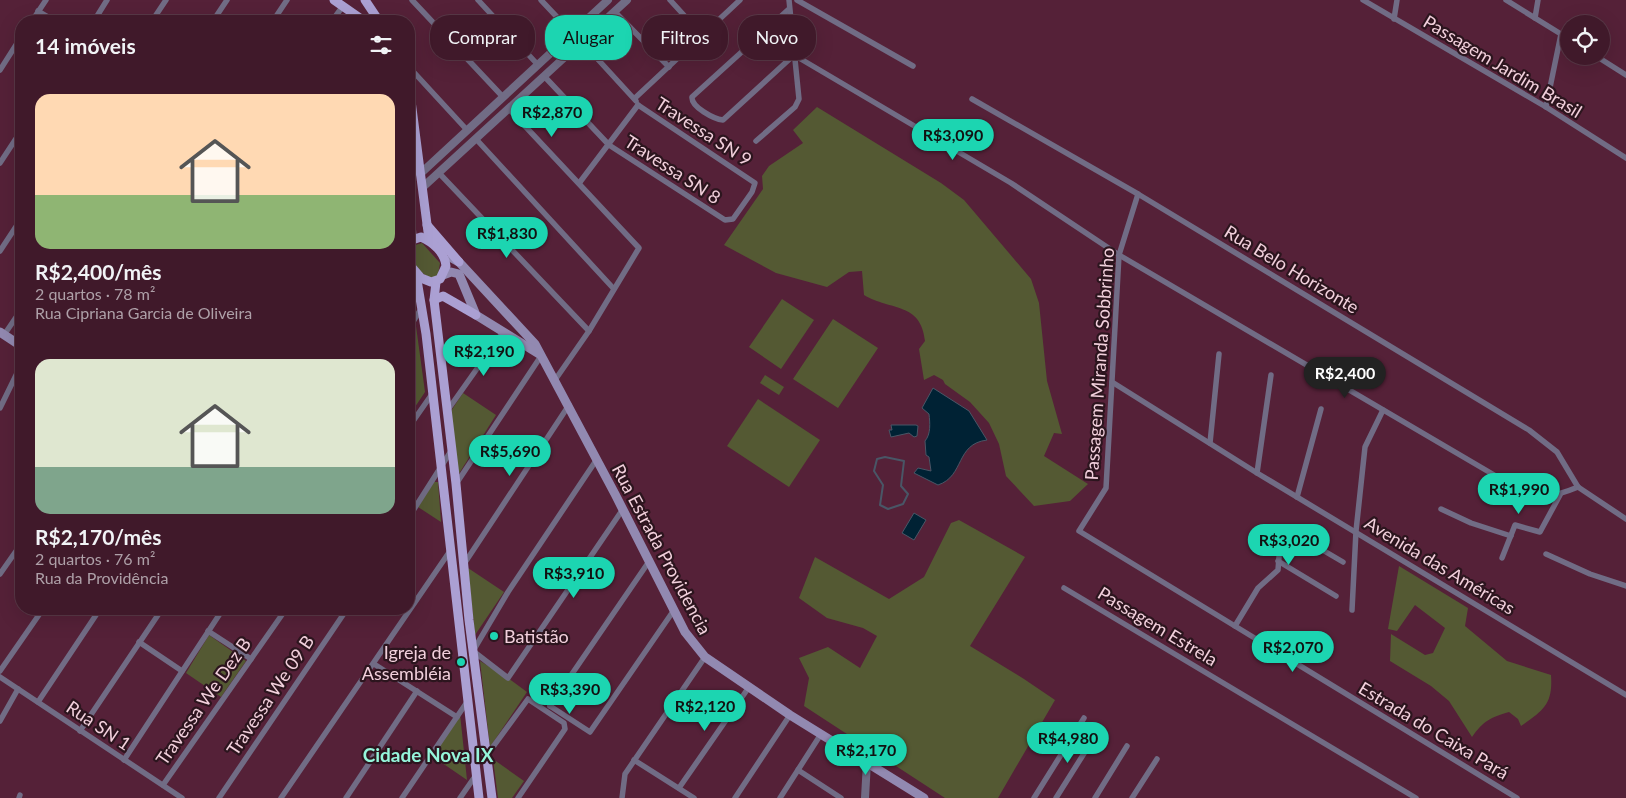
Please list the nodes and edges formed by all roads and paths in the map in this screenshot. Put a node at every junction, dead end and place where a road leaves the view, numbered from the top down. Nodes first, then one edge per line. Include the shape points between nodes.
1 (46, 0) edge
2 (107, 0) edge
3 (166, 0) edge
4 (227, 0) edge
5 (287, 0) edge
6 (334, 0) edge
7 (365, 0) edge
8 (412, 0) edge
9 (478, 0) edge
10 (541, 0) edge
11 (607, 0) edge
12 (627, 0) edge
13 (670, 0) edge
14 (789, 0) edge
15 (797, 0) edge
16 (1363, 0) edge
17 (1397, 0) edge
18 (1506, 0) edge
19 (1538, 0) edge
20 (738, 1) edge
21 (345, 3) edge
22 (789, 9) junction
23 (38, 10) junction
24 (596, 10) junction
25 (615, 12) junction
26 (35, 15) edge
27 (46, 15) edge
28 (98, 15) edge
29 (156, 15) edge
30 (217, 15) edge
31 (277, 15) edge
32 (336, 15) edge
33 (358, 15) edge
34 (376, 15) edge
35 (555, 15) edge
36 (591, 15) edge
37 (597, 15) edge
38 (612, 15) edge
39 (684, 15) edge
40 (723, 15) edge
41 (782, 15) edge
42 (790, 15) edge
43 (1535, 18) junction
44 (1394, 19) junction
45 (1560, 33) edge
46 (1560, 39) edge
47 (15, 46) edge
48 (738, 55) edge
49 (545, 58) edge
50 (562, 60) edge
51 (599, 60) edge
52 (676, 60) edge
53 (789, 60) edge
54 (794, 60) edge
55 (802, 60) edge
56 (538, 65) junction
57 (1610, 65) edge
58 (913, 66) dead end
59 (669, 67) junction
60 (0, 70) edge
61 (415, 74) edge
62 (1626, 75) edge
63 (544, 76) junction
64 (503, 98) junction
65 (634, 98) junction
66 (972, 99) dead end
67 (638, 105) junction
68 (1546, 107) junction
69 (509, 109) junction
70 (467, 130) junction
71 (415, 131) edge
72 (476, 139) junction
73 (15, 140) edge
74 (756, 142) dead end
75 (609, 145) junction
76 (1626, 158) edge
77 (0, 163) edge
78 (415, 168) edge
79 (420, 170) junction
80 (439, 173) junction
81 (580, 182) junction
82 (423, 187) junction
83 (1138, 194) junction
84 (424, 201) junction
85 (415, 202) edge
86 (725, 220) joint
87 (427, 225) junction
88 (15, 228) edge
89 (415, 238) edge
90 (434, 245) junction
91 (0, 251) edge
92 (1119, 255) junction
93 (459, 262) junction
94 (415, 272) edge
95 (443, 275) junction
96 (436, 282) junction
97 (415, 284) edge
98 (614, 288) junction
99 (434, 300) junction
100 (421, 308) junction
101 (476, 315) junction
102 (15, 317) edge
103 (415, 318) edge
104 (589, 331) junction
105 (503, 332) junction
106 (2, 333) edge
107 (15, 342) edge
108 (1219, 354) dead end
109 (542, 356) junction
110 (1271, 375) dead end
111 (15, 377) edge
112 (555, 380) junction
113 (1112, 382) junction
114 (432, 394) junction
115 (569, 405) junction
116 (0, 408) edge
117 (1321, 409) dead end
118 (1383, 410) junction
119 (447, 411) junction
120 (415, 418) edge
121 (1210, 443) junction
122 (451, 451) junction
123 (597, 459) junction
124 (440, 468) junction
125 (1257, 473) junction
126 (456, 484) junction
127 (1578, 487) junction
128 (1560, 494) junction
129 (1297, 497) junction
130 (415, 508) edge
131 (623, 509) junction
132 (1441, 509) dead end
133 (1626, 519) edge
134 (1079, 531) joint
135 (1356, 531) junction
136 (1511, 536) junction
137 (450, 551) junction
138 (15, 553) edge
139 (1546, 554) dead end
140 (1502, 558) dead end
141 (650, 560) junction
142 (1278, 561) junction
143 (1343, 562) dead end
144 (462, 564) junction
145 (0, 574) edge
146 (1626, 586) edge
147 (1064, 588) dead end
148 (1336, 596) dead end
149 (415, 603) edge
150 (674, 610) junction
151 (1352, 610) dead end
152 (38, 615) edge
153 (96, 615) edge
154 (158, 615) edge
155 (219, 615) edge
156 (282, 615) edge
157 (343, 615) edge
158 (407, 615) edge
159 (1235, 626) junction
160 (208, 631) junction
161 (139, 642) junction
162 (461, 648) junction
163 (473, 651) junction
164 (705, 657) junction
165 (250, 659) junction
166 (374, 664) junction
167 (0, 671) edge
168 (182, 671) junction
169 (0, 677) edge
170 (749, 687) junction
171 (18, 689) junction
172 (416, 691) junction
173 (1626, 694) edge
174 (38, 702) junction
175 (467, 702) junction
176 (550, 709) junction
177 (790, 715) junction
178 (456, 717) junction
179 (1084, 718) dead end
180 (0, 721) edge
181 (1100, 728) dead end
182 (80, 731) junction
183 (821, 734) junction
184 (1127, 746) dead end
185 (486, 756) junction
186 (1157, 759) dead end
187 (124, 760) junction
188 (634, 760) junction
189 (867, 762) junction
190 (798, 770) junction
191 (476, 775) junction
192 (163, 785) junction
193 (679, 788) junction
194 (182, 798) edge
195 (219, 798) edge
196 (281, 798) edge
197 (346, 798) edge
198 (402, 798) edge
199 (460, 798) edge
200 (479, 798) edge
201 (492, 798) edge
202 (518, 798) edge
203 (622, 798) edge
204 (694, 798) edge
205 (735, 798) edge
206 (780, 798) edge
207 (841, 798) edge
208 (865, 798) edge
209 (924, 798) edge
210 (1034, 798) edge
211 (1056, 798) edge
212 (1095, 798) edge
213 (1132, 798) edge
214 (1416, 798) edge
215 (1517, 798) edge

1 - 23 street
2 - 28 street
3 - 29 street
4 - 30 street
5 - 31 street
6 - 21 main road
7 - 34 main road
8 - 64 street
9 - 56 street
10 - 35 street
11 - 24 street
12 - 25 street
13 - 39 street
14 - 22 street
15 - 58 street
16 - 44 street, Passagem Jardim Brasil
17 - 44 street
18 - 43 street
19 - 43 street
20 - 40 street
21 - 32 street
21 - 33 main road
22 - 41 street
22 - 42 street
23 - 26 street
23 - 27 street
24 - 36 street
24 - 37 street
25 - 38 street
25 - 59 street
43 - 45 street
44 - 68 street, Passagem Jardim Brasil
46 - 68 street
47 - 60 street
48 - 53 street via 692,97 694,104 717,119 723,120
49 - 56 street
50 - 63 street
51 - 65 street, Travessa SN 9
52 - 59 street
54 - 74 street via 798,102
55 - 92 street via 1011,183
56 - 64 street
57 - 62 street
59 - 65 street
61 - 70 street
63 - 69 street
63 - 75 street, Travessa SN 8
64 - 70 street
65 - 67 street, Travessa SN 9
66 - 83 street, Rua Belo Horizonte
67 - 75 street
67 - 86 street, Travessa SN 9 via 753,181 754,188 736,216 730,221
68 - 76 street, Passagem Jardim Brasil
69 - 72 street
69 - 81 street
70 - 79 street
71 - 79 main road
72 - 80 street
72 - 98 street
73 - 77 street
75 - 81 street
75 - 86 street, Travessa SN 8
78 - 79 main road
79 - 82 main road
80 - 82 street
80 - 104 street
81 - 98 street via 639,248
82 - 84 main road
83 - 92 street, Passagem Miranda Sobbrinho
83 - 127 street, Rua Belo Horizonte via 1529,430 1557,452
84 - 85 main road
84 - 87 main road
87 - 90 main road
87 - 93 main road
88 - 91 street
89 - 90 main road via 421,237
90 - 93 main road, Rua Estrada Providencia
90 - 95 main road via 446,262
92 - 113 street, Passagem Miranda Sobbrinho
92 - 118 street
93 - 109 main road, Rua Estrada Providencia via 521,328
94 - 96 main road via 427,282
95 - 96 main road
95 - 101 main road via 454,272 461,276
96 - 99 main road
97 - 100 main road
98 - 104 street
99 - 101 main road via 444,296
99 - 119 main road
100 - 103 street
100 - 114 main road
101 - 105 main road, Rua Estrada Providencia
102 - 106 street
104 - 112 street
105 - 109 main road, Rua Estrada Providencia
105 - 119 street
106 - 107 main road
108 - 121 street
109 - 112 main road, Rua Estrada Providencia
109 - 126 street
110 - 125 street
111 - 116 street
112 - 115 main road, Rua Estrada Providencia
113 - 121 street, Avenida das Américas
113 - 134 street, Passagem Miranda Sobbrinho via 1106,488
114 - 120 street
114 - 124 main road
115 - 123 main road, Rua Estrada Providencia
115 - 144 street via 466,563
117 - 129 street
118 - 128 street via 1518,489 1538,496
118 - 135 street via 1365,447
119 - 122 main road
121 - 125 street, Avenida das Américas
122 - 124 street
122 - 126 main road
123 - 131 main road, Rua Estrada Providencia
123 - 163 street via 508,592
124 - 130 street
124 - 137 main road
125 - 129 street, Avenida das Américas
126 - 144 main road
127 - 128 street
127 - 133 street
128 - 136 street via 1540,532 1517,525
129 - 135 street, Avenida das Américas
131 - 141 main road, Rua Estrada Providencia
131 - 163 street via 508,678
132 - 136 street
134 - 159 street, Estrada do Caixa Pará
135 - 151 street
135 - 173 street, Avenida das Américas
136 - 140 street
137 - 149 street
137 - 162 main road
138 - 145 street
139 - 146 street
141 - 150 main road, Rua Estrada Providencia
141 - 176 street
142 - 143 street via 1281,532 1286,528
142 - 148 street
142 - 159 street via 1276,572 1258,588
144 - 163 main road
147 - 214 street, Passagem Estrela
150 - 164 main road, Rua Estrada Providencia via 693,644
150 - 176 street via 590,732
152 - 167 street
153 - 174 street
154 - 161 street
155 - 160 street
156 - 165 street, Travessa We Dez B
157 - 195 street, Travessa We 09 B
158 - 166 street
159 - 215 street, Estrada do Caixa Pará
160 - 165 street
160 - 168 street
161 - 168 street
161 - 182 street
162 - 163 main road
162 - 175 main road
163 - 185 main road
164 - 170 main road, Rua Estrada Providencia
164 - 188 street
165 - 192 street, Travessa We Dez B
166 - 172 street
166 - 196 street
168 - 187 street
169 - 171 street, Rua SN 1
170 - 177 main road, Rua Estrada Providencia
170 - 193 street
171 - 174 street, Rua SN 1
171 - 180 street
172 - 178 street
172 - 197 street
174 - 182 street, Rua SN 1
175 - 178 street
175 - 191 main road
176 - 185 street via 530,699 525,702
176 - 202 street via 565,729
177 - 183 main road, Rua Estrada Providencia
177 - 205 street
178 - 198 street
179 - 210 street
181 - 211 street
182 - 187 street, Rua SN 1
183 - 189 main road, Rua Estrada Providencia
183 - 190 street
184 - 212 street
185 - 201 main road
186 - 213 street
187 - 192 street, Rua SN 1
188 - 193 street
188 - 203 street via 625,774
189 - 208 street
189 - 209 main road, Rua Estrada Providencia
190 - 206 street
190 - 207 street
191 - 199 street
191 - 200 main road
192 - 194 street, Rua SN 1
193 - 204 street

